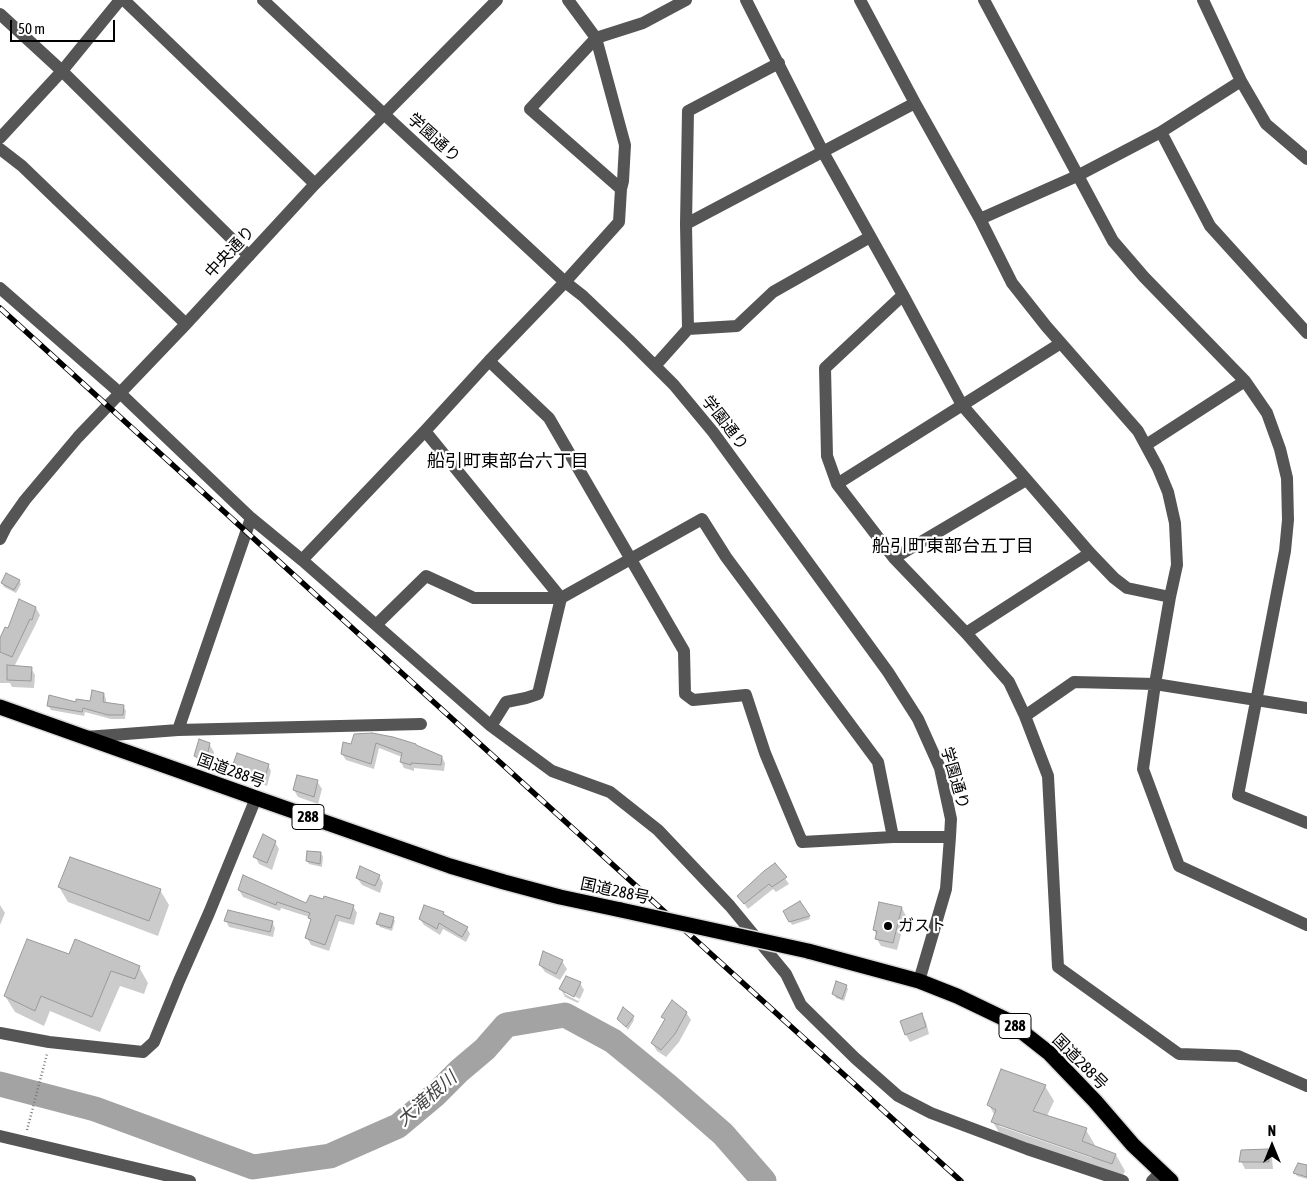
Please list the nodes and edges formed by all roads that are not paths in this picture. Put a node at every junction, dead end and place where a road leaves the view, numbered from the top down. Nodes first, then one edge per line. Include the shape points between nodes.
1 (120, 0) edge
2 (124, 0) edge
3 (263, 0) edge
4 (497, 0) edge
5 (568, 0) edge
6 (686, 0) edge
7 (746, 0) edge
8 (860, 0) edge
9 (984, 0) edge
10 (1203, 0) edge
11 (0, 14) edge
12 (596, 38) junction
13 (779, 63) junction
14 (62, 71) junction
15 (1241, 81) junction
16 (915, 103) junction
17 (385, 115) junction
18 (1161, 132) junction
19 (0, 138) edge
20 (0, 149) edge
21 (823, 152) junction
22 (1307, 159) edge
23 (1077, 176) junction
24 (315, 184) junction
25 (620, 189) junction
26 (980, 219) junction
27 (686, 224) junction
28 (870, 237) junction
29 (248, 256) junction
30 (565, 282) junction
31 (0, 288) edge
32 (904, 294) junction
33 (186, 324) junction
34 (688, 329) junction
35 (1307, 333) edge
36 (1061, 343) junction
37 (489, 361) junction
38 (655, 366) junction
39 (1245, 381) junction
40 (120, 393) junction
41 (962, 405) junction
42 (425, 431) junction
43 (1146, 446) junction
44 (1026, 480) junction
45 (837, 484) junction
46 (251, 518) junction
47 (0, 539) edge
48 (1090, 553) junction
49 (894, 558) junction
50 (302, 560) junction
51 (631, 560) junction
52 (1170, 597) junction
53 (562, 598) junction
54 (376, 625) junction
55 (966, 633) junction
56 (1155, 684) junction
57 (1256, 700) junction
58 (0, 707) edge
59 (1307, 708) edge
60 (1025, 716) junction
61 (421, 724) dead end
62 (491, 726) junction
63 (178, 730) junction
64 (84, 737) junction
65 (256, 798) junction
66 (1307, 823) edge
67 (894, 836) junction
68 (950, 836) junction
69 (1307, 925) edge
70 (919, 981) junction
71 (0, 1033) edge
72 (1307, 1086) edge
73 (0, 1136) edge
74 (1162, 1178) edge
75 (190, 1181) edge
76 (1123, 1181) edge

1 - 14 street
2 - 24 street
3 - 17 street, 学園通り
4 - 17 street, 中央通り
5 - 12 street
6 - 12 street via 643,23
7 - 13 street
8 - 16 street
9 - 23 street
10 - 15 street
11 - 14 street
12 - 25 street via 625,144
12 - 25 street via 530,108
13 - 21 street
13 - 27 street via 688,111
14 - 19 street
14 - 29 street
15 - 18 street
15 - 22 street via 1266,124
16 - 21 street
16 - 26 street
17 - 24 street, 中央通り
17 - 30 street, 学園通り
18 - 23 street
18 - 35 street via 1210,226
20 - 33 street via 22,166
21 - 27 street
21 - 28 street
23 - 26 street
23 - 39 street via 1113,241
24 - 29 street, 中央通り
25 - 30 street via 619,222
26 - 36 street via 1012,283
27 - 34 street
28 - 32 street
28 - 34 street via 773,292 737,326
29 - 33 street, 中央通り
30 - 37 street
30 - 38 street, 学園通り
31 - 40 street
32 - 41 street
32 - 45 street via 825,368 827,456
33 - 40 street, 中央通り
34 - 38 street
36 - 41 street
36 - 43 street via 1138,431
37 - 42 street
37 - 51 street via 549,418
38 - 68 street, 学園通り via 713,432 888,672 918,719 940,768
39 - 43 street
39 - 57 street via 1267,413 1287,478 1285,551
40 - 46 street
40 - 47 street, 中央通り via 49,470
41 - 44 street
41 - 45 street
42 - 50 street
42 - 53 street
43 - 52 street via 1168,492 1175,523 1177,565
44 - 48 street
44 - 49 street
45 - 49 street
46 - 50 street
46 - 63 street
48 - 52 street via 1127,588
48 - 55 street
49 - 55 street
50 - 54 street
51 - 53 street
51 - 67 street via 702,519 726,557 878,762
51 - 67 street via 684,651 685,694 693,700 746,695 765,753 802,842
52 - 56 street
53 - 54 street via 474,598 426,576
53 - 62 street via 538,694 506,702
54 - 62 street
55 - 60 street via 1009,682
56 - 57 street
56 - 60 street via 1074,682
56 - 69 street via 1143,769 1179,866
57 - 59 street
57 - 66 street via 1238,795
58 - 64 highway, 国道288号 / 288
60 - 72 street via 1048,776 1058,967 1179,1054 1238,1056
61 - 63 street
62 - 76 street via 552,771 610,792 658,830 730,906 786,974 800,1005 898,1096 939,1116
63 - 64 street
64 - 65 highway, 国道288号 / 288
65 - 70 highway, 国道288号 / 288, bridge via 504,882 808,951
65 - 71 street via 154,1042 143,1052
67 - 68 street
68 - 70 street, 学園通り via 946,889
70 - 74 highway, 国道288号 / 288 via 1007,1020 1049,1053
73 - 75 street

